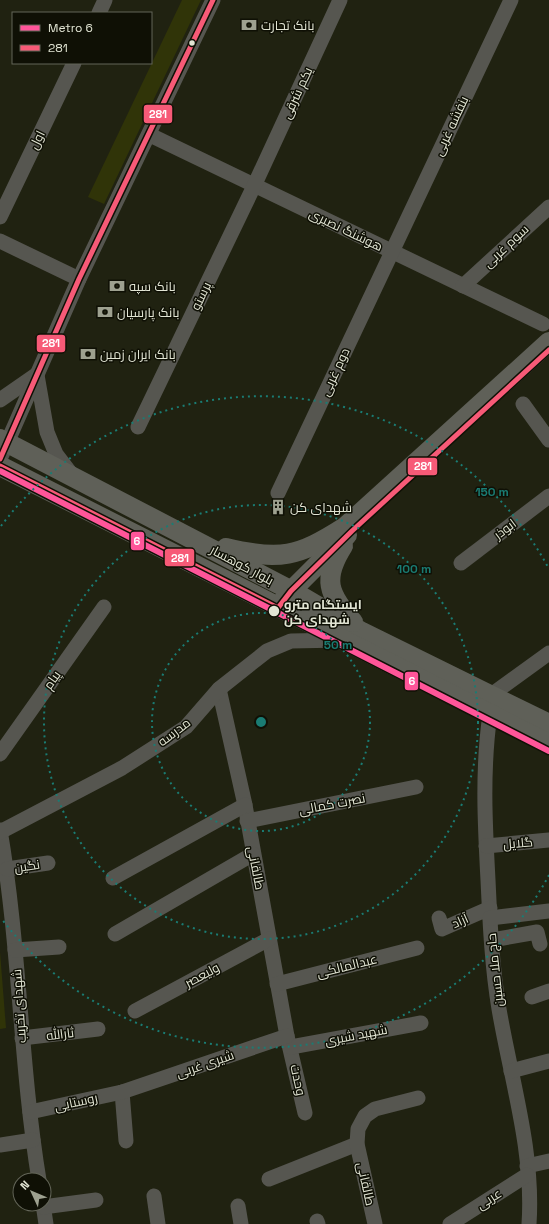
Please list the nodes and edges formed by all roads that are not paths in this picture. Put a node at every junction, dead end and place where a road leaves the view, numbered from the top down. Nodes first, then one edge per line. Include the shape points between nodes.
1 (105, 0) edge
2 (213, 0) edge
3 (340, 0) edge
4 (511, 0) edge
5 (99, 12) edge
6 (74, 64) edge
7 (150, 135) junction
8 (254, 186) junction
9 (549, 206) edge
10 (0, 217) edge
11 (0, 242) edge
12 (392, 252) junction
13 (80, 279) junction
14 (463, 286) junction
15 (546, 333) edge
16 (549, 350) edge
17 (37, 375) junction
18 (0, 400) edge
19 (523, 404) dead end
20 (138, 427) dead end
21 (549, 440) edge
22 (3, 447) edge
23 (0, 466) edge
24 (72, 475) junction
25 (278, 493) dead end
26 (549, 496) edge
27 (352, 531) junction
28 (199, 542) junction
29 (461, 563) dead end
30 (291, 591) junction
31 (104, 607) dead end
32 (278, 608) junction
33 (362, 632) junction
34 (343, 640) junction
35 (549, 654) edge
36 (219, 689) junction
37 (491, 695) junction
38 (490, 714) junction
39 (549, 724) edge
40 (549, 744) edge
41 (0, 754) edge
42 (416, 787) dead end
43 (245, 804) junction
44 (247, 821) junction
45 (0, 831) edge
46 (549, 840) edge
47 (486, 846) junction
48 (253, 854) junction
49 (48, 863) dead end
50 (7, 869) junction
51 (113, 878) dead end
52 (549, 911) edge
53 (490, 913) junction
54 (438, 918) dead end
55 (115, 934) dead end
56 (269, 939) junction
57 (492, 940) junction
58 (540, 944) dead end
59 (59, 947) dead end
60 (417, 948) dead end
61 (15, 950) junction
62 (278, 984) junction
63 (549, 991) edge
64 (532, 997) dead end
65 (135, 1011) dead end
66 (421, 1023) dead end
67 (98, 1029) dead end
68 (22, 1038) junction
69 (289, 1041) junction
70 (549, 1061) edge
71 (511, 1071) junction
72 (122, 1092) junction
73 (418, 1098) dead end
74 (30, 1112) junction
75 (305, 1113) dead end
76 (33, 1140) junction
77 (126, 1142) dead end
78 (358, 1144) junction
79 (0, 1145) edge
80 (549, 1161) edge
81 (527, 1170) junction
82 (38, 1172) edge
83 (269, 1179) dead end
84 (154, 1196) dead end
85 (96, 1200) dead end
86 (52, 1205) edge
87 (238, 1206) dead end
88 (44, 1212) edge
89 (46, 1224) edge
90 (158, 1224) edge
91 (241, 1224) edge
92 (375, 1224) edge
93 (450, 1224) edge
94 (529, 1224) edge

1 - 5 street
2 - 7 street
3 - 8 street, یکم شرقی
4 - 12 street, بنفشه غربی
6 - 10 street, اول
7 - 8 street, هوشنگ نصیری
7 - 13 street
8 - 12 street, هوشنگ نصیری
8 - 20 street, پرستو
9 - 14 street, سوم غربی
11 - 13 street
12 - 14 street, هوشنگ نصیری
12 - 25 street, دوم غربی
13 - 17 street
14 - 15 street, هوشنگ نصیری
15 - 28 main road via 345,527 321,542 295,553 269,556 257,556
16 - 27 main road
17 - 18 street
17 - 22 street
17 - 24 street via 47,432 56,454
19 - 21 street
22 - 24 main road, بلوار کوهسار
23 - 32 main road, بلوار کوهسار
24 - 28 main road, بلوار کوهسار
26 - 29 street, ابوذر
27 - 30 main road
27 - 33 main road via 337,555 329,585 342,610
28 - 30 main road, بلوار کوهسار
30 - 32 main road
30 - 33 main road, بلوار کوهسار
31 - 41 street, پیام
32 - 34 main road, بلوار کوهسار
33 - 37 main road, بلوار کوهسار
34 - 36 street, مدرسه via 291,641 267,651
34 - 38 main road, بلوار کوهسار
35 - 37 street
36 - 43 street, طالقانی
36 - 45 street, مدرسه via 186,727 122,768
37 - 39 main road, بلوار کوهسار
38 - 40 main road, بلوار کوهسار
38 - 47 street, حاج ملا حسین via 485,749
42 - 44 street, نصرت کمالی
43 - 44 street, طالقانی
43 - 51 street
44 - 48 street, طالقانی
45 - 50 street, شهدای تخریب
46 - 47 street, گلایل
47 - 53 street, حاج ملا حسین
48 - 55 street
48 - 56 street, طالقانی
49 - 50 street, نگین
50 - 61 street, شهدای تخریب
52 - 53 street
53 - 54 street, آزاد via 442,929
53 - 57 street, حاج ملا حسین
56 - 62 street, طالقانی
56 - 65 street, ولیعصر
57 - 58 street via 537,932
57 - 71 street, حاج ملا حسین via 499,1008
59 - 61 street
60 - 62 street, عبدالمالکی
61 - 68 street, شهدای تخریب
62 - 69 street, طالقانی
63 - 64 street
66 - 69 street, شهید شیری
67 - 68 street, ثارالله
68 - 74 street, شهدای تخریب
69 - 72 street, شیری غربی
69 - 75 street, وحدت
70 - 71 street
71 - 81 street, حاج ملا حسین via 527,1154
72 - 74 street, روستایی
72 - 77 street
73 - 78 street, طالقانی via 375,1109 365,1116 358,1129
74 - 76 street, شهدای تخریب
76 - 79 street
76 - 82 street, شهدای تخریب
78 - 83 street, طالقانی
78 - 92 street, طالقانی
80 - 81 street, عربی
81 - 93 street, عربی
81 - 94 street, حاج ملا حسین
84 - 90 street
85 - 86 street
87 - 91 street
88 - 89 street

